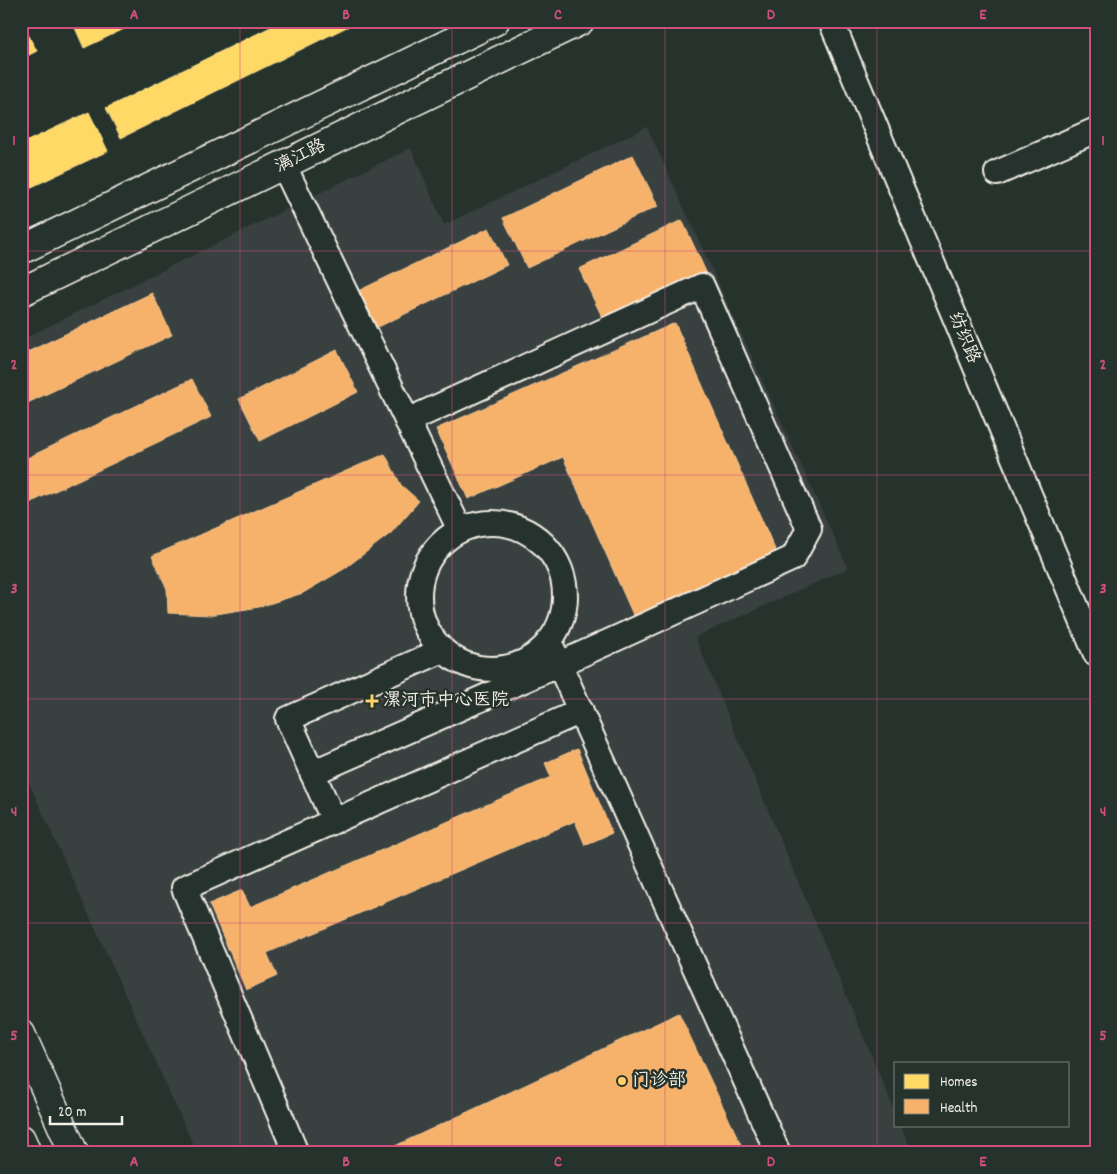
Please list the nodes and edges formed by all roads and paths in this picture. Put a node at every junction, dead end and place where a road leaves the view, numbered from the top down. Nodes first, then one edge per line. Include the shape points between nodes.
1 (495, 21) edge
2 (580, 21) edge
3 (831, 21) edge
4 (1096, 130) edge
5 (284, 166) junction
6 (997, 174) dead end
7 (21, 250) edge
8 (21, 292) edge
9 (407, 421) junction
10 (460, 530) junction
11 (549, 641) junction
12 (443, 650) junction
13 (1096, 654) edge
14 (560, 664) junction
15 (581, 712) junction
16 (312, 773) junction
17 (334, 821) junction
18 (21, 1034) edge
19 (21, 1139) edge
20 (28, 1153) edge
21 (74, 1153) edge
22 (296, 1153) edge
23 (778, 1153) edge

1 - 7 street
2 - 5 street, 漓江路
3 - 13 street, 纺织路
4 - 6 street
5 - 8 street, 漓江路
5 - 9 street
9 - 10 street
9 - 14 street via 702,286 809,529 793,558
10 - 11 street via 484,523 508,524 531,534 549,550 561,571 565,595 561,620
10 - 12 street via 440,544 426,564 419,586 422,617 428,632
11 - 12 street via 531,657 510,667 486,668 463,663
11 - 14 street
12 - 16 street via 288,719
14 - 15 street
14 - 16 street
15 - 17 street
15 - 23 street
16 - 17 street
17 - 22 street via 184,888
18 - 21 street
19 - 20 street

